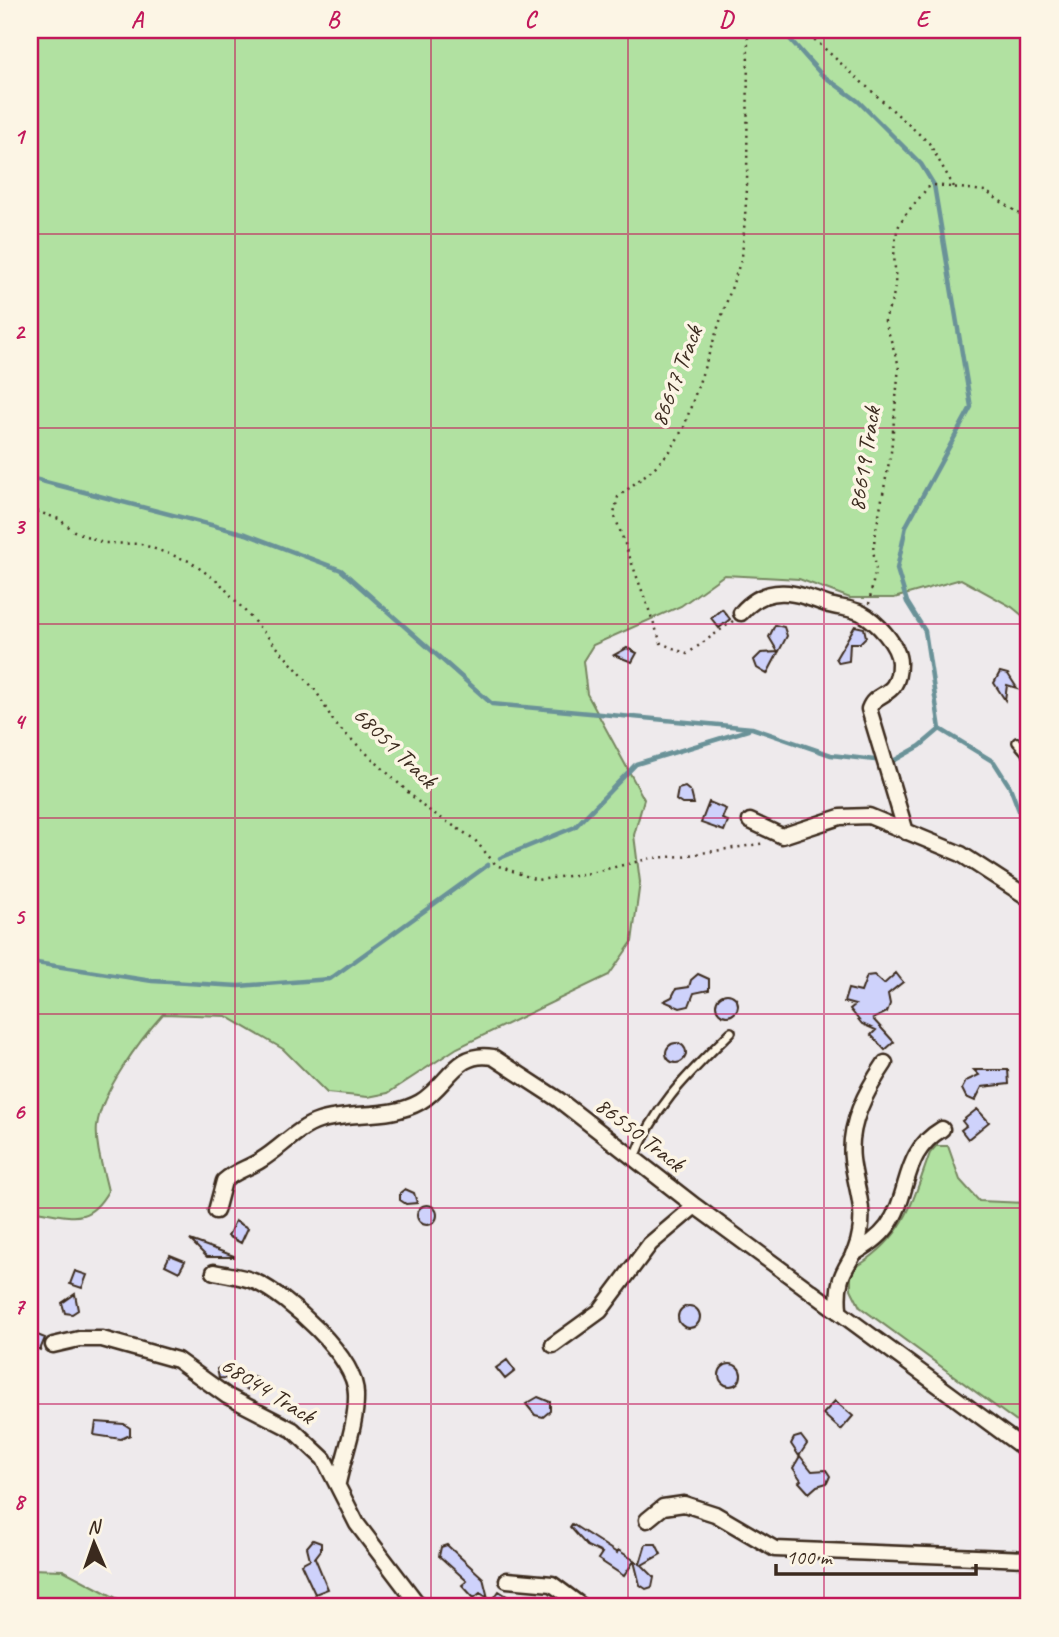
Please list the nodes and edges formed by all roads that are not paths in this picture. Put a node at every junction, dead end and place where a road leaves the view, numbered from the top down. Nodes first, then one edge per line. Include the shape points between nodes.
1 (741, 613) road end
2 (1017, 742) dead end
3 (1029, 756) edge
4 (750, 821) dead end
5 (906, 832) junction
6 (1029, 898) edge
7 (731, 1032) dead end
8 (884, 1063) dead end
9 (942, 1129) dead end
10 (635, 1158) junction
11 (695, 1206) junction
12 (216, 1211) dead end
13 (853, 1254) junction
14 (214, 1272) dead end
15 (839, 1309) junction
16 (53, 1345) dead end
17 (552, 1345) dead end
18 (1029, 1452) edge
19 (338, 1483) junction
20 (647, 1520) dead end
21 (1029, 1559) edge
22 (507, 1580) dead end
23 (420, 1607) edge
24 (583, 1607) edge

1 - 5 street via 759,598 787,592 805,594 866,617 897,649 900,660 893,689 869,709
2 - 3 lane
4 - 5 street via 782,836 855,814 880,819
5 - 6 street via 961,854
7 - 10 lane via 667,1097 643,1133
8 - 13 street via 861,1106 852,1137 862,1208 860,1237
9 - 13 street via 920,1146 888,1226
10 - 11 street, 86550 Track
10 - 12 street, 86550 Track via 512,1067 482,1055 463,1060 429,1095 407,1107 305,1127 224,1181
11 - 15 street, 86550 Track
11 - 17 street via 650,1244 600,1311
13 - 15 street via 840,1273
14 - 19 street via 241,1277 271,1291 316,1326 353,1375 355,1408
15 - 18 street, 86550 Track
16 - 19 street, 68044 Track via 102,1339 190,1366 227,1396 265,1413 309,1442
19 - 23 street, 68044 Track via 357,1524
20 - 21 street via 663,1507 684,1504 708,1510 782,1550
22 - 24 street via 552,1584

